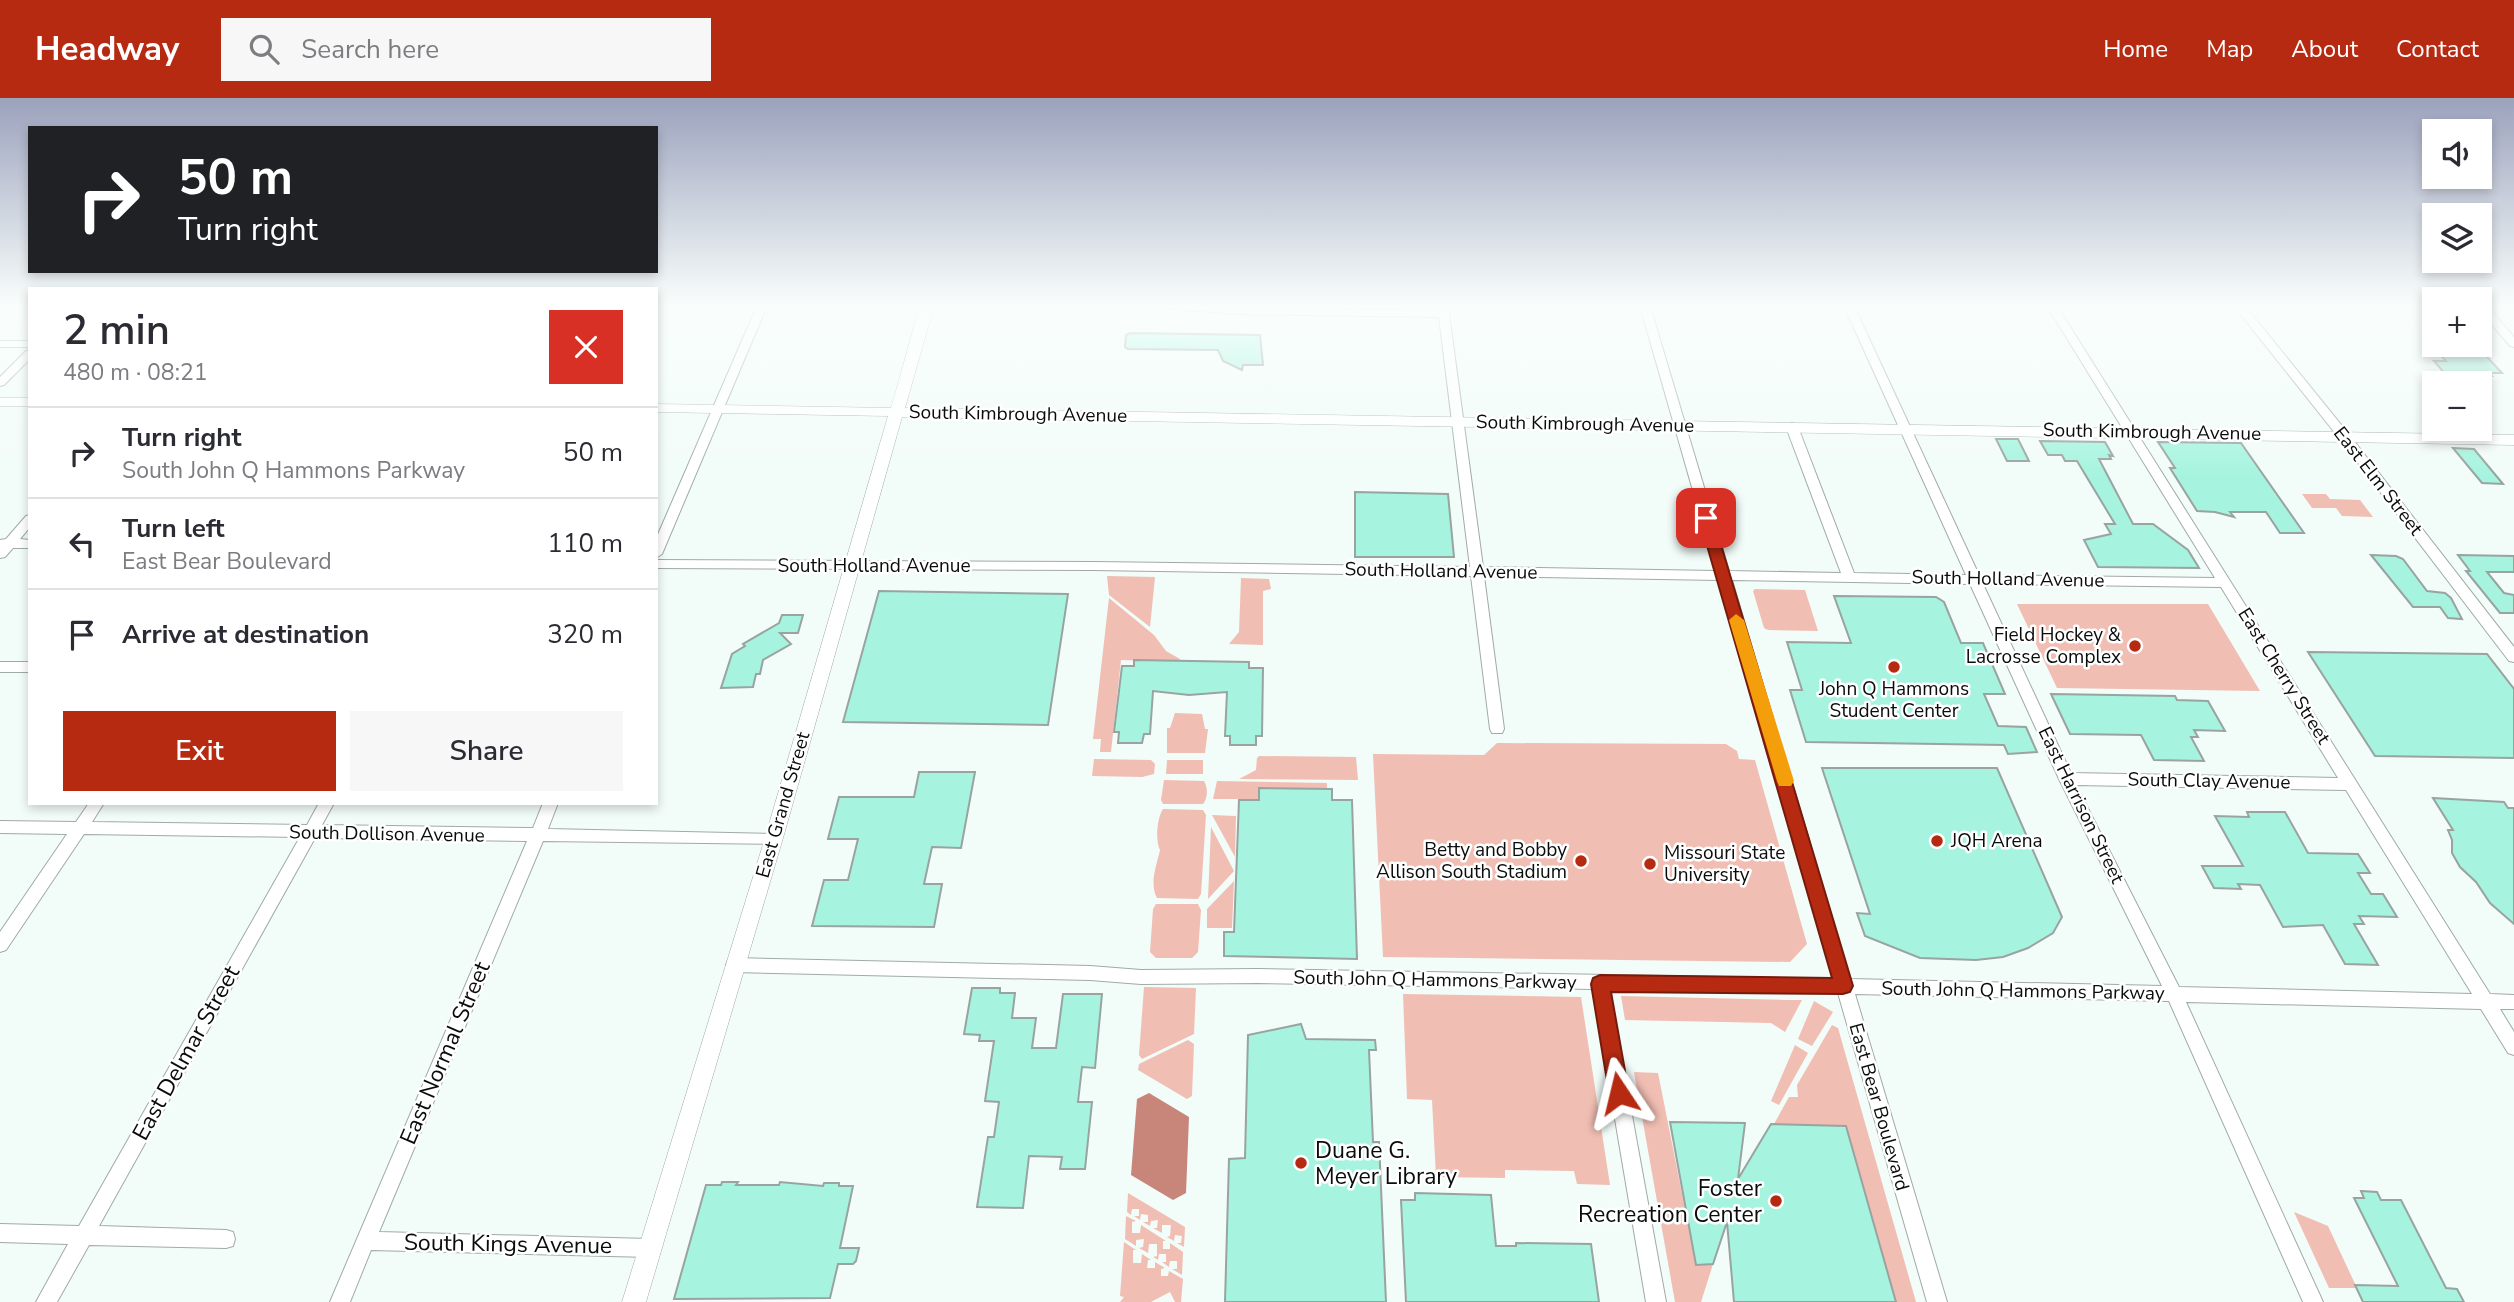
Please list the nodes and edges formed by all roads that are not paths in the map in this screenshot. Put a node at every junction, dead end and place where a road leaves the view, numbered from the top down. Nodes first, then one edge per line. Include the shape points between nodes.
1 (21, 362) edge
2 (738, 362) edge
3 (911, 362) edge
4 (1450, 362) edge
5 (1662, 362) edge
6 (1875, 362) edge
7 (2087, 362) edge
8 (2284, 362) edge
9 (0, 383) edge
10 (0, 402) edge
11 (28, 402) edge
12 (658, 408) edge
13 (718, 409) junction
14 (897, 411) junction
15 (1457, 422) junction
16 (1680, 425) junction
17 (1792, 427) junction
18 (1905, 429) junction
19 (2130, 432) junction
20 (2343, 435) junction
21 (2514, 440) edge
22 (28, 521) edge
23 (28, 544) edge
24 (3, 547) edge
25 (658, 549) edge
26 (658, 564) edge
27 (852, 566) junction
28 (1476, 572) junction
29 (1723, 574) junction
30 (1849, 576) junction
31 (1975, 579) junction
32 (2225, 583) junction
33 (2514, 657) edge
34 (0, 667) edge
35 (28, 667) edge
36 (1497, 729) dead end
37 (2066, 779) junction
38 (2351, 784) junction
39 (96, 805) edge
40 (326, 805) edge
41 (550, 805) edge
42 (0, 827) edge
43 (79, 828) junction
44 (310, 833) junction
45 (537, 836) junction
46 (774, 838) junction
47 (0, 945) edge
48 (734, 965) junction
49 (1600, 984) junction
50 (1843, 986) junction
51 (2174, 994) junction
52 (2486, 1001) junction
53 (2514, 1002) edge
54 (2514, 1048) edge
55 (0, 1233) edge
56 (83, 1235) junction
57 (226, 1240) dead end
58 (366, 1241) junction
59 (650, 1248) junction
60 (46, 1302) edge
61 (340, 1302) edge
62 (635, 1302) edge
63 (1656, 1302) edge
64 (1937, 1302) edge
65 (2313, 1302) edge

1 - 9 street
2 - 13 street
3 - 14 main road, East Grand Street
4 - 15 street
5 - 16 street, East Bear Boulevard
6 - 18 street, East Harrison Street
7 - 19 street, East Cherry Street
8 - 20 street, East Elm Street
10 - 11 main road
12 - 13 main road, South Kimbrough Avenue
13 - 14 main road, South Kimbrough Avenue
13 - 25 street
14 - 15 main road, South Kimbrough Avenue
14 - 27 main road, East Grand Street
15 - 16 main road, South Kimbrough Avenue
15 - 28 street
16 - 17 main road, South Kimbrough Avenue
16 - 29 street, East Bear Boulevard
17 - 18 main road, South Kimbrough Avenue
17 - 30 street
18 - 19 main road, South Kimbrough Avenue
18 - 31 street, East Harrison Street
19 - 20 main road, South Kimbrough Avenue
19 - 32 street, East Cherry Street
20 - 21 main road, South Kimbrough Avenue
20 - 33 street, East Elm Street
22 - 24 street
23 - 24 street
26 - 27 street, South Holland Avenue
27 - 28 street, South Holland Avenue
27 - 46 main road, East Grand Street
28 - 29 street, South Holland Avenue
28 - 36 street
29 - 30 street, South Holland Avenue
29 - 50 street, East Bear Boulevard
30 - 31 street, South Holland Avenue
31 - 32 street, South Holland Avenue
31 - 37 street, East Harrison Street
32 - 38 street, East Cherry Street
34 - 35 street
37 - 38 street, South Clay Avenue
37 - 51 street, East Harrison Street
38 - 52 street, East Cherry Street
39 - 43 street
40 - 44 street, East Delmar Street
41 - 45 street, East Normal Street
42 - 43 street, South Dollison Avenue
43 - 44 street, South Dollison Avenue
43 - 47 street
44 - 45 street, South Dollison Avenue
44 - 56 street, East Delmar Street
45 - 46 street, South Dollison Avenue
45 - 58 street, East Normal Street
46 - 48 main road, East Grand Street
48 - 49 street, South John Q Hammons Parkway
48 - 59 main road, East Grand Street
49 - 50 street, South John Q Hammons Parkway
49 - 63 street
50 - 51 street, South John Q Hammons Parkway
50 - 64 street, East Bear Boulevard
51 - 52 street, South John Q Hammons Parkway
51 - 65 street, East Harrison Street
52 - 53 street, South John Q Hammons Parkway
52 - 54 street, East Cherry Street
55 - 56 street
56 - 57 street
56 - 60 street, East Delmar Street
58 - 59 street, South Kings Avenue
58 - 61 street, East Normal Street
59 - 62 main road, East Grand Street

